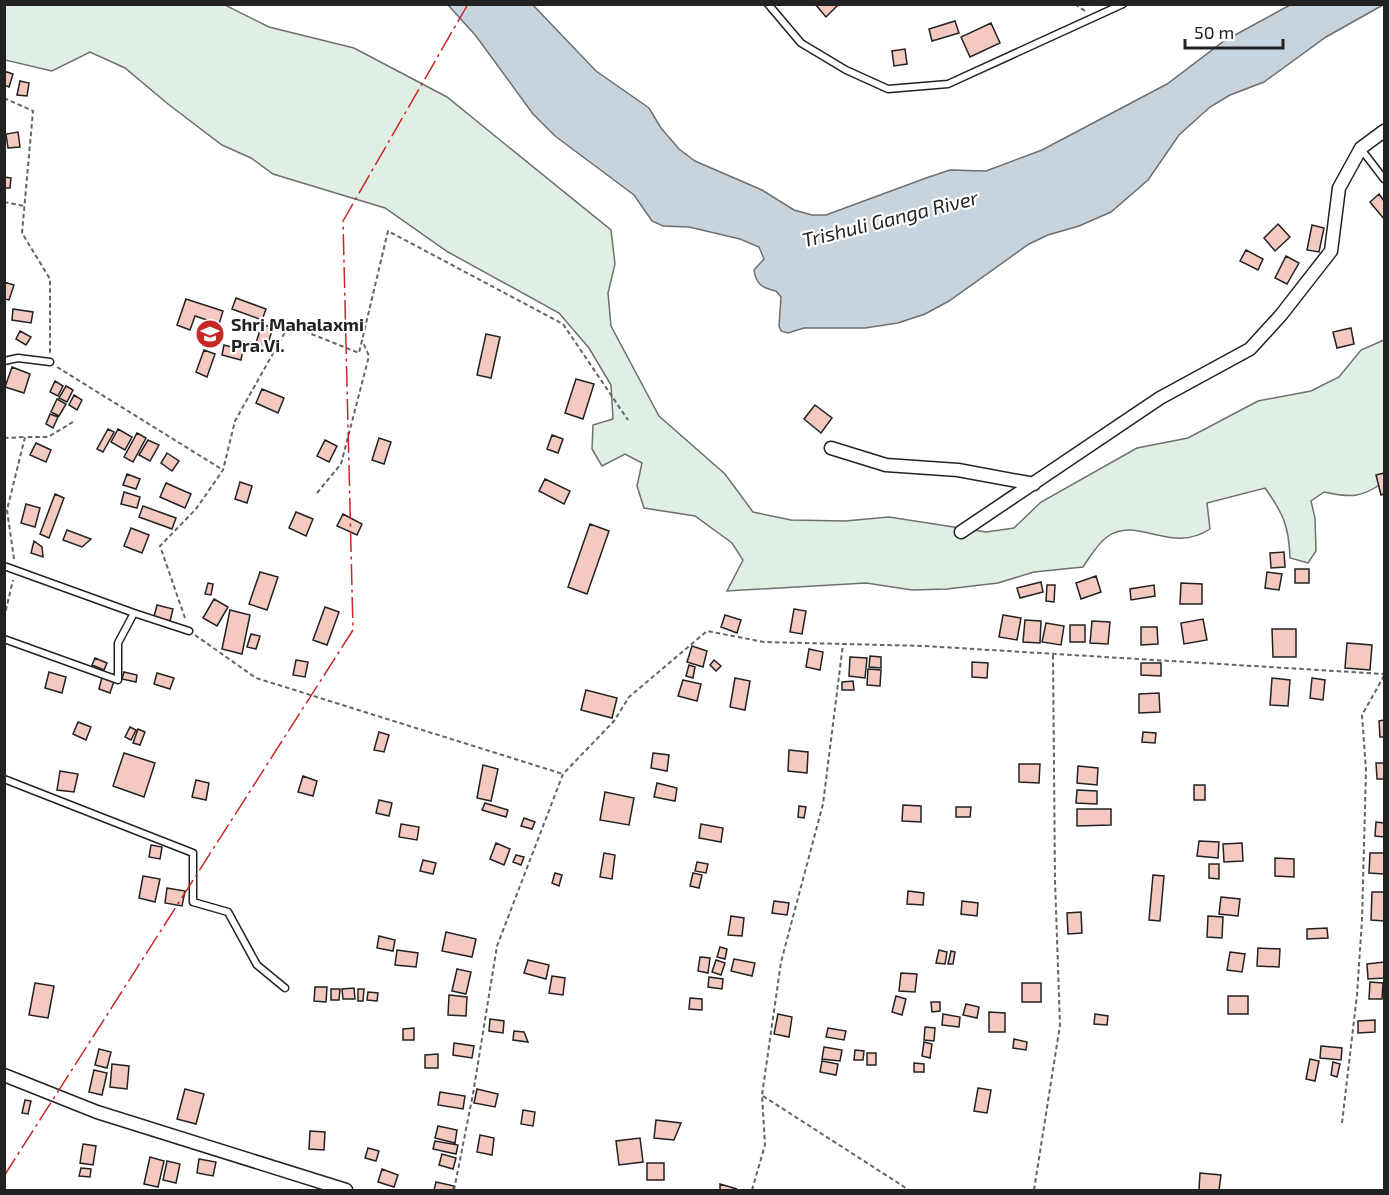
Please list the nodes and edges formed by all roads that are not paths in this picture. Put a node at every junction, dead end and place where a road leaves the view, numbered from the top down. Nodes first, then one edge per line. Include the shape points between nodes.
1 (768, 4) edge
2 (1123, 4) edge
3 (1384, 131) edge
4 (1361, 148) junction
5 (1384, 180) edge
6 (4, 361) edge
7 (50, 362) road end
8 (831, 448) dead end
9 (1034, 483) junction
10 (961, 532) dead end
11 (4, 566) edge
12 (134, 612) junction
13 (189, 631) road end
14 (4, 639) edge
15 (4, 779) edge
16 (285, 988) dead end
17 (4, 1075) edge
18 (346, 1191) edge

1 - 2 lane via 801,43 846,70 888,88 948,84
3 - 4 street
4 - 5 lane
4 - 9 street via 1339,188 1331,251 1250,349 1161,398
6 - 7 lane via 18,358
8 - 9 street via 886,465 958,470
9 - 10 street
11 - 12 lane
12 - 13 lane
12 - 14 lane via 118,643 118,680
15 - 16 lane via 193,853 194,902 228,912 256,965
17 - 18 street via 97,1112

